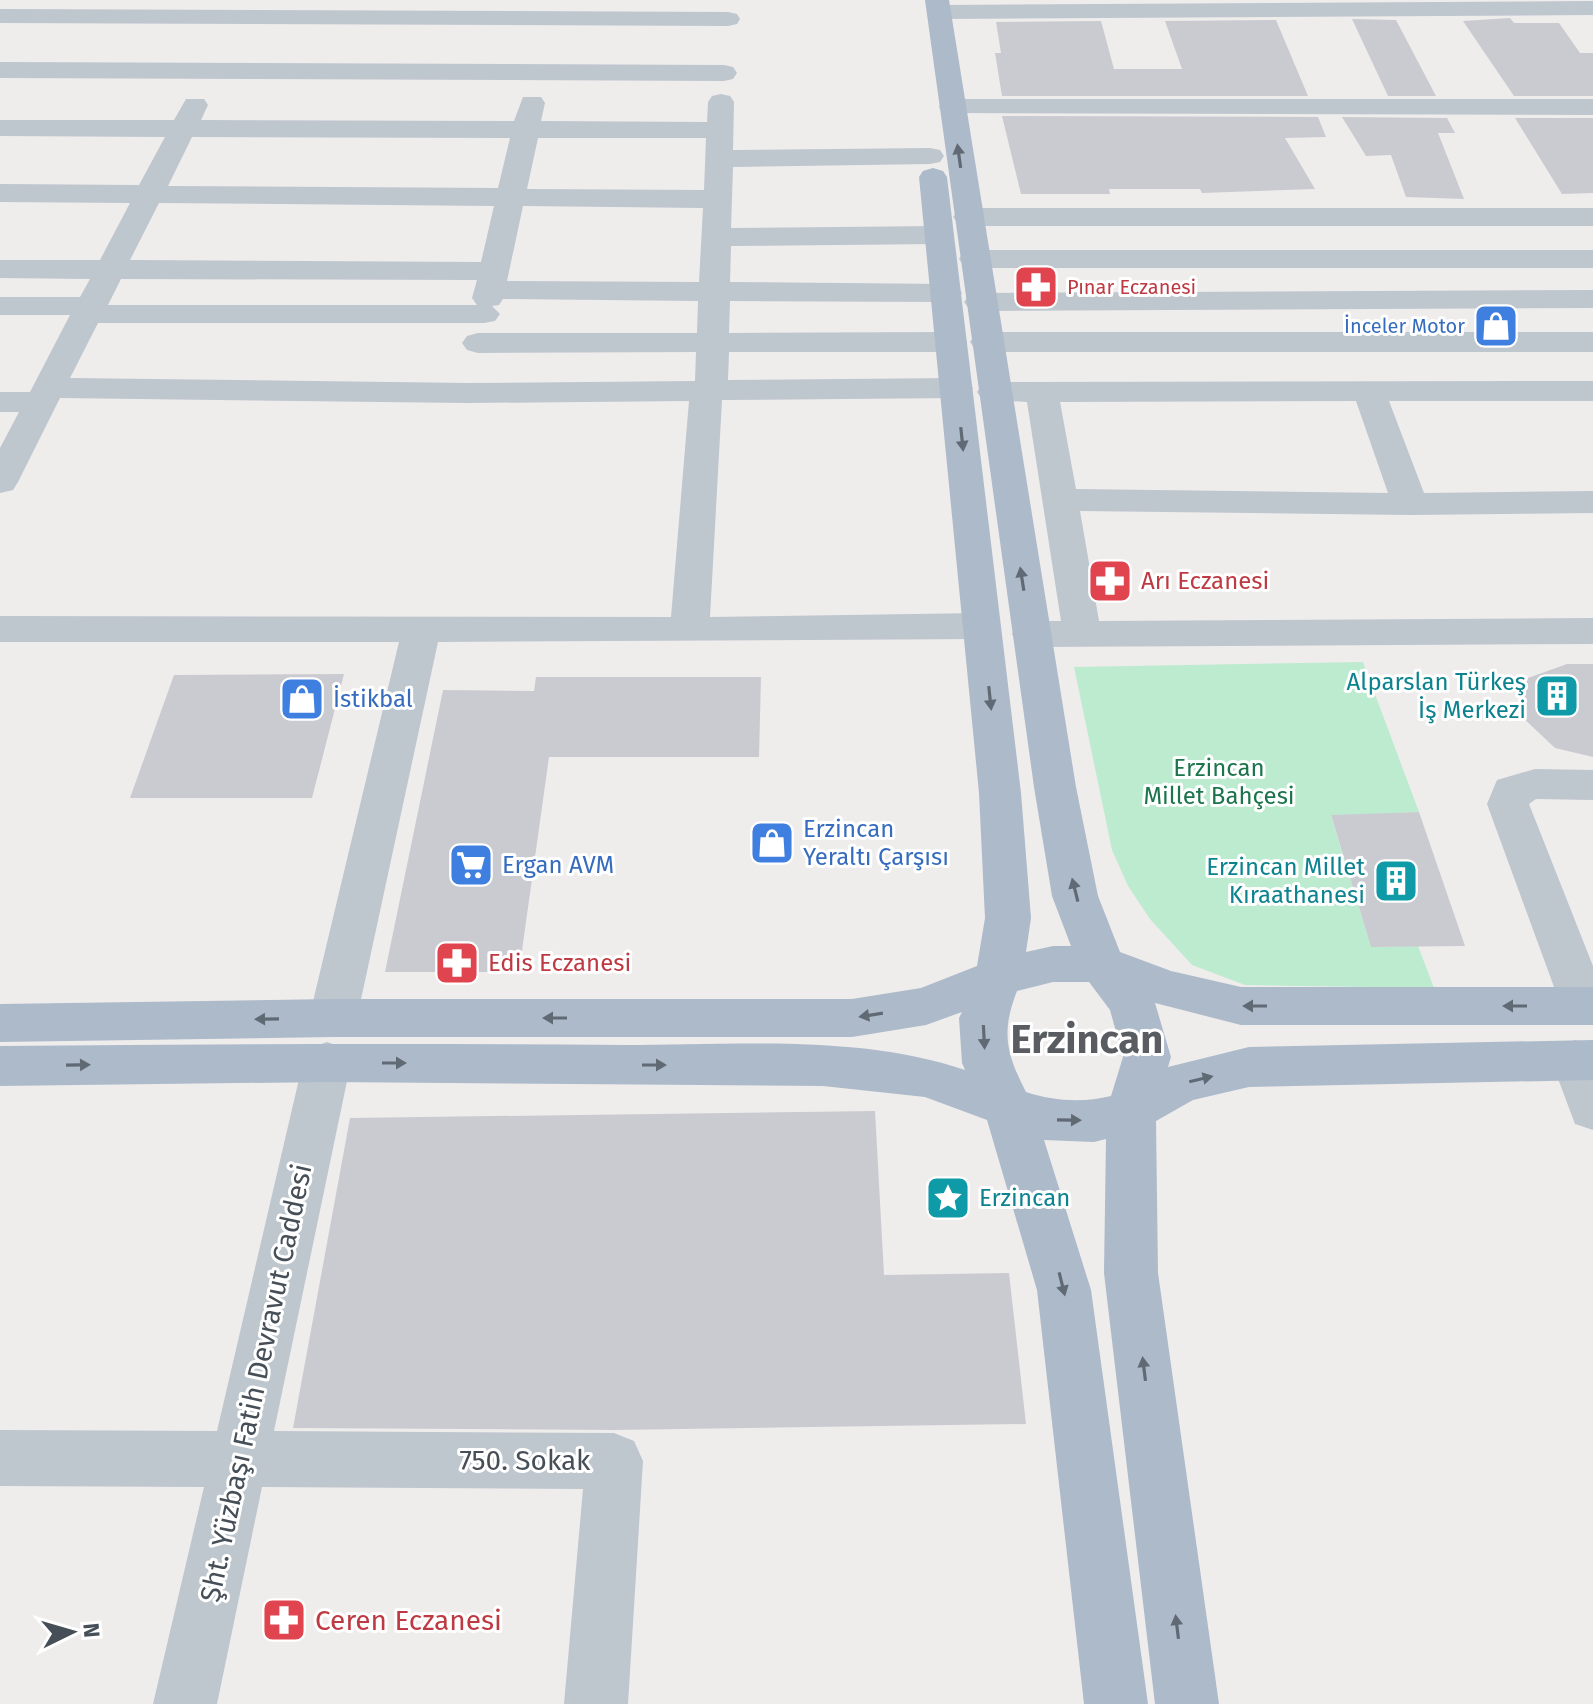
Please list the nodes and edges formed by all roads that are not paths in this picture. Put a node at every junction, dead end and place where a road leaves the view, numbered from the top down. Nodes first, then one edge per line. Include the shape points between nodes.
1 (929, 4) edge
2 (1359, 4) edge
3 (1163, 5) edge
4 (1577, 5) edge
5 (246, 8) edge
6 (555, 9) edge
7 (729, 9) edge
8 (0, 16) edge
9 (1593, 36) edge
10 (0, 70) edge
11 (213, 71) junction
12 (540, 71) junction
13 (724, 73) junction
14 (952, 107) junction
15 (1593, 107) edge
16 (0, 128) edge
17 (184, 128) junction
18 (525, 131) junction
19 (718, 144) junction
20 (930, 156) junction
21 (0, 193) edge
22 (150, 193) junction
23 (509, 199) junction
24 (716, 199) junction
25 (1593, 217) edge
26 (715, 237) junction
27 (960, 237) junction
28 (1593, 259) edge
29 (0, 269) edge
30 (111, 269) junction
31 (713, 292) junction
32 (963, 297) junction
33 (1593, 299) edge
34 (486, 305) junction
35 (0, 306) edge
36 (90, 310) junction
37 (712, 342) junction
38 (968, 342) junction
39 (1593, 342) edge
40 (975, 390) junction
41 (711, 391) junction
42 (1593, 391) edge
43 (1042, 392) junction
44 (1369, 392) junction
45 (468, 393) junction
46 (45, 395) junction
47 (0, 402) edge
48 (0, 482) edge
49 (1060, 500) junction
50 (1593, 502) edge
51 (1410, 504) junction
52 (982, 626) junction
53 (0, 629) edge
54 (421, 630) junction
55 (690, 630) junction
56 (1593, 631) edge
57 (1031, 634) junction
58 (1082, 634) junction
59 (1593, 785) edge
60 (1101, 964) junction
61 (999, 977) junction
62 (1589, 1006) edge
63 (0, 1023) edge
64 (330, 1040) junction
65 (1584, 1060) edge
66 (0, 1066) edge
67 (1008, 1105) junction
68 (1593, 1109) edge
69 (1131, 1111) junction
70 (0, 1458) edge
71 (239, 1459) junction
72 (185, 1704) edge
73 (596, 1704) edge
74 (1116, 1704) edge
75 (1187, 1704) edge

1 - 3 street
1 - 14 main road
1 - 20 main road
2 - 3 street
2 - 4 street
4 - 9 street
5 - 6 street
5 - 8 street
5 - 11 street
6 - 7 street
6 - 12 street
7 - 13 street
10 - 11 street
11 - 12 street
11 - 17 street
12 - 13 street
12 - 18 street
13 - 19 street
14 - 15 street
27 -> 14 main road
16 - 17 street
17 - 18 street
17 - 22 street
18 - 19 street
18 - 23 street
19 - 20 street
19 - 24 street
20 - 27 main road
21 - 22 street
22 - 23 street
22 - 30 street
23 - 24 street
23 - 34 street
24 - 26 street
25 - 27 street
26 - 27 street
26 - 31 street
27 - 28 street
27 - 32 main road
29 - 30 street
30 - 34 street
30 - 36 street
31 - 32 street
31 - 34 street
31 - 37 street
32 - 33 street
32 - 38 main road
34 - 36 street
34 - 37 street
34 - 45 street
35 - 36 street
36 - 46 street
37 - 38 street
37 - 41 street
38 - 39 street
38 - 40 main road
40 - 41 street
40 - 43 street
40 -> 52 main road
57 -> 40 main road
41 - 45 street
41 - 55 street via 703,405
42 - 44 street
43 - 44 street
43 - 49 street
44 - 51 street
45 - 46 street
46 - 47 street
46 - 48 street
49 - 51 street
49 - 58 street
50 - 51 street
52 - 55 street
52 -> 61 main road via 1008,918
53 - 54 street
54 - 55 street
54 - 64 street, Şht. Yüzbaşı Fatih Devravut Caddesi
56 - 58 street
57 - 58 street
60 -> 57 main road via 1075,896
59 - 62 street via 1535,784 1512,791 1508,804
60 - 61 main road via 1053,964
62 -> 60 main road via 1241,1006 1166,988
60 - 69 main road via 1132,1004 1147,1057
61 -> 64 main road via 926,1006 852,1018
61 -> 67 main road via 983,1018 986,1063
64 -> 63 main road
66 -> 64 main road
64 -> 67 main road via 823,1066 927,1077
64 - 71 street, Şht. Yüzbaşı Fatih Devravut Caddesi
65 - 68 street
69 -> 65 main road via 1181,1083 1249,1067
67 -> 69 main road via 1047,1120 1094,1121
67 -> 74 main road via 1064,1290
75 -> 69 main road via 1131,1273
70 - 71 street
71 - 72 street, Şht. Yüzbaşı Fatih Devravut Caddesi
71 - 73 street, 750. Sokak via 614,1461

